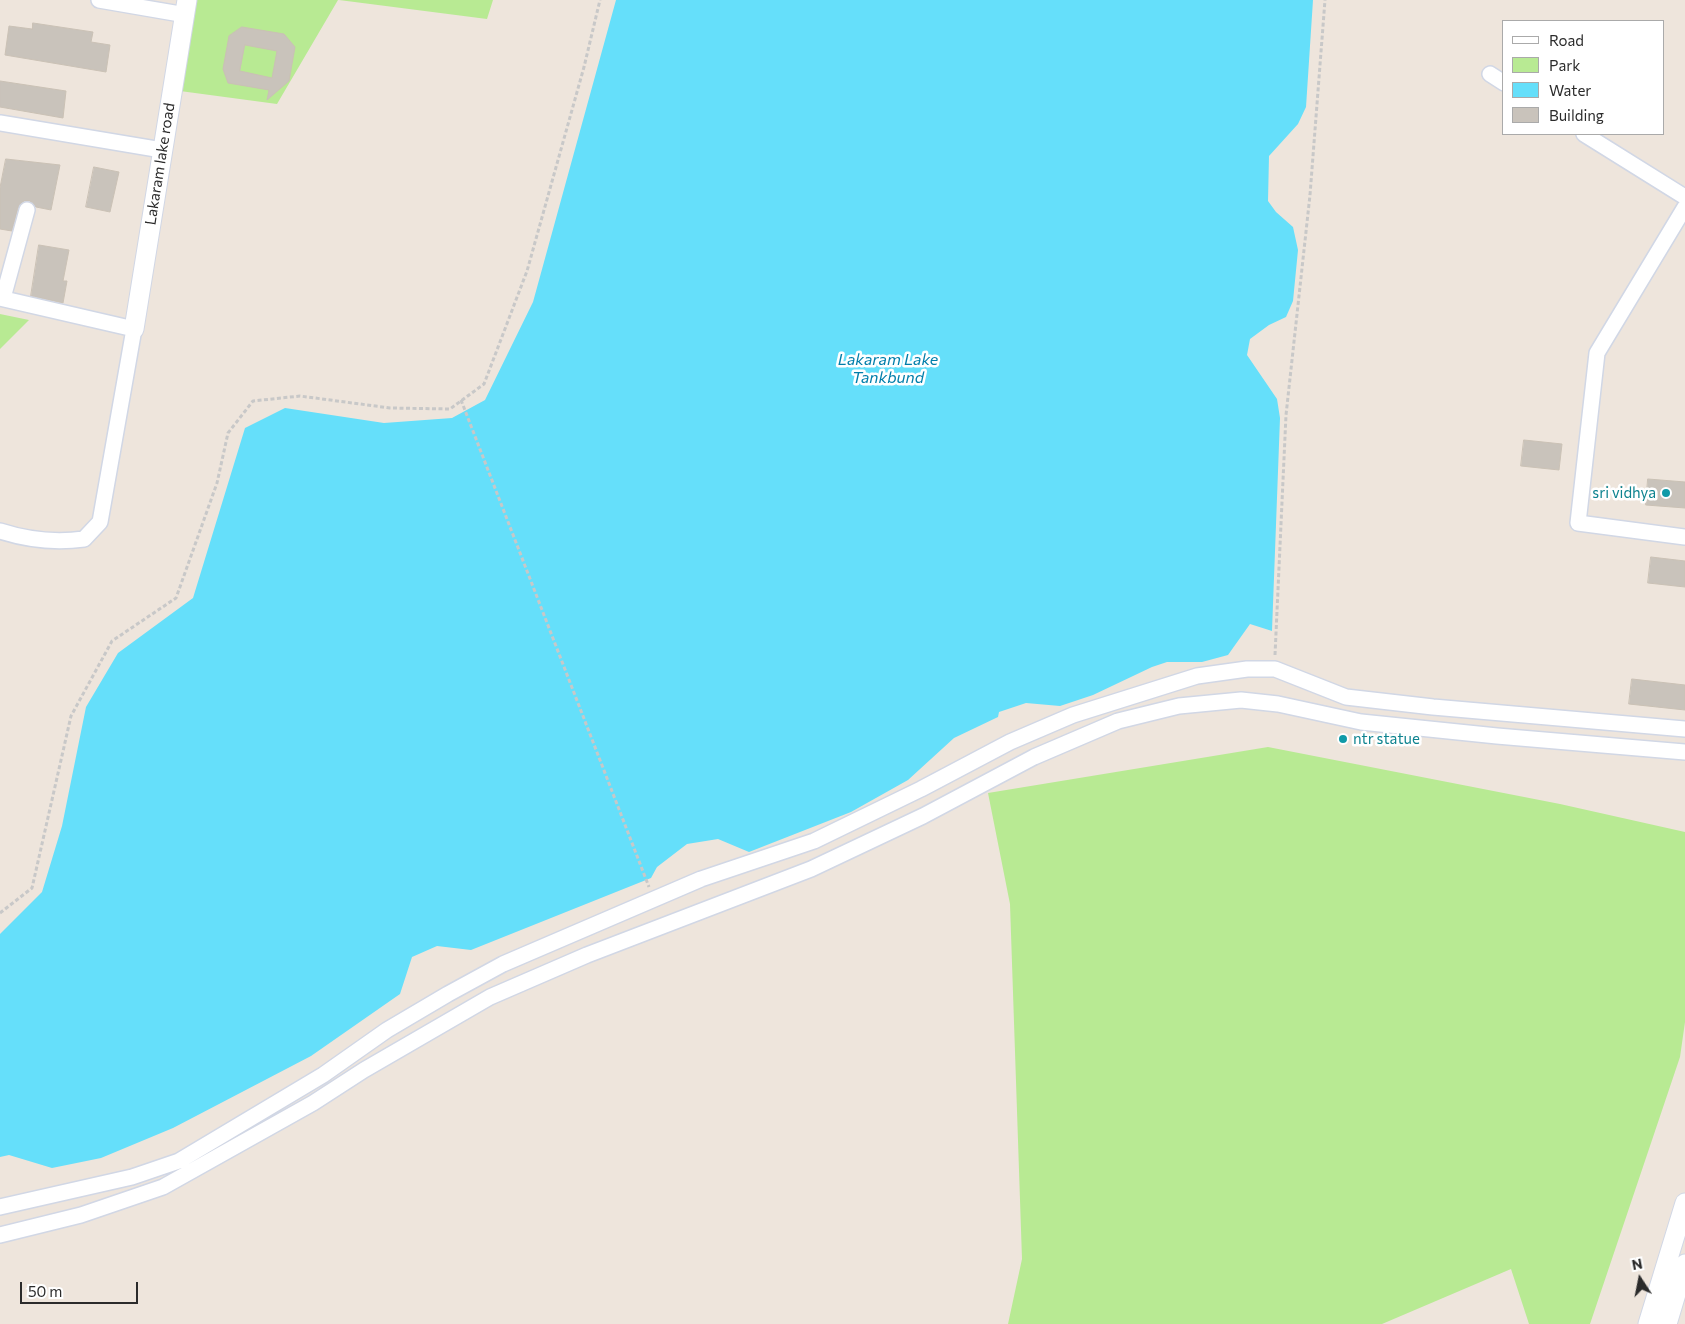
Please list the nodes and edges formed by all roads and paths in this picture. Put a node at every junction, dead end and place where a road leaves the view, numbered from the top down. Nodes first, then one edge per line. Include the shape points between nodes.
1 (99, 0) edge
2 (600, 0) edge
3 (1325, 0) edge
4 (186, 7) edge
5 (1490, 74) dead end
6 (1502, 82) edge
7 (0, 123) edge
8 (1586, 135) edge
9 (162, 150) junction
10 (1685, 197) edge
11 (1685, 207) edge
12 (27, 210) dead end
13 (1, 298) edge
14 (134, 329) junction
15 (461, 400) junction
16 (0, 531) edge
17 (1685, 537) edge
18 (1275, 668) junction
19 (1346, 697) junction
20 (1341, 717) junction
21 (1685, 729) edge
22 (1685, 752) edge
23 (655, 899) junction
24 (0, 913) edge
25 (1685, 1203) edge
26 (0, 1207) edge
27 (0, 1235) edge
28 (1685, 1264) edge
29 (1648, 1324) edge
30 (1667, 1324) edge

1 - 4 street
2 - 15 path via 528,271 484,384
3 - 18 path via 1310,195 1286,415
4 - 9 street, Lakaram lake road
5 - 6 street
7 - 9 street
8 - 10 street
9 - 14 street, Lakaram lake road
11 - 17 street via 1597,353 1578,523
12 - 13 street
13 - 14 street
14 - 16 street via 100,522 84,539 66,541 22,538
15 - 23 path
15 - 24 path via 450,409 390,408 300,396 253,401 228,433 217,483 176,598 112,642 70,716 32,888
18 - 19 street
18 - 23 street via 1197,676 1072,715 1010,742 814,841 701,879
19 - 20 street
19 - 21 street
20 - 22 street via 1360,722 1497,736
20 - 27 street via 1241,700 1179,706 1118,721 1034,757 923,816 811,869 587,954 490,997 163,1188 81,1215
23 - 26 street via 503,964 448,994 387,1030 316,1080 179,1161 132,1177
25 - 29 street
28 - 30 street

